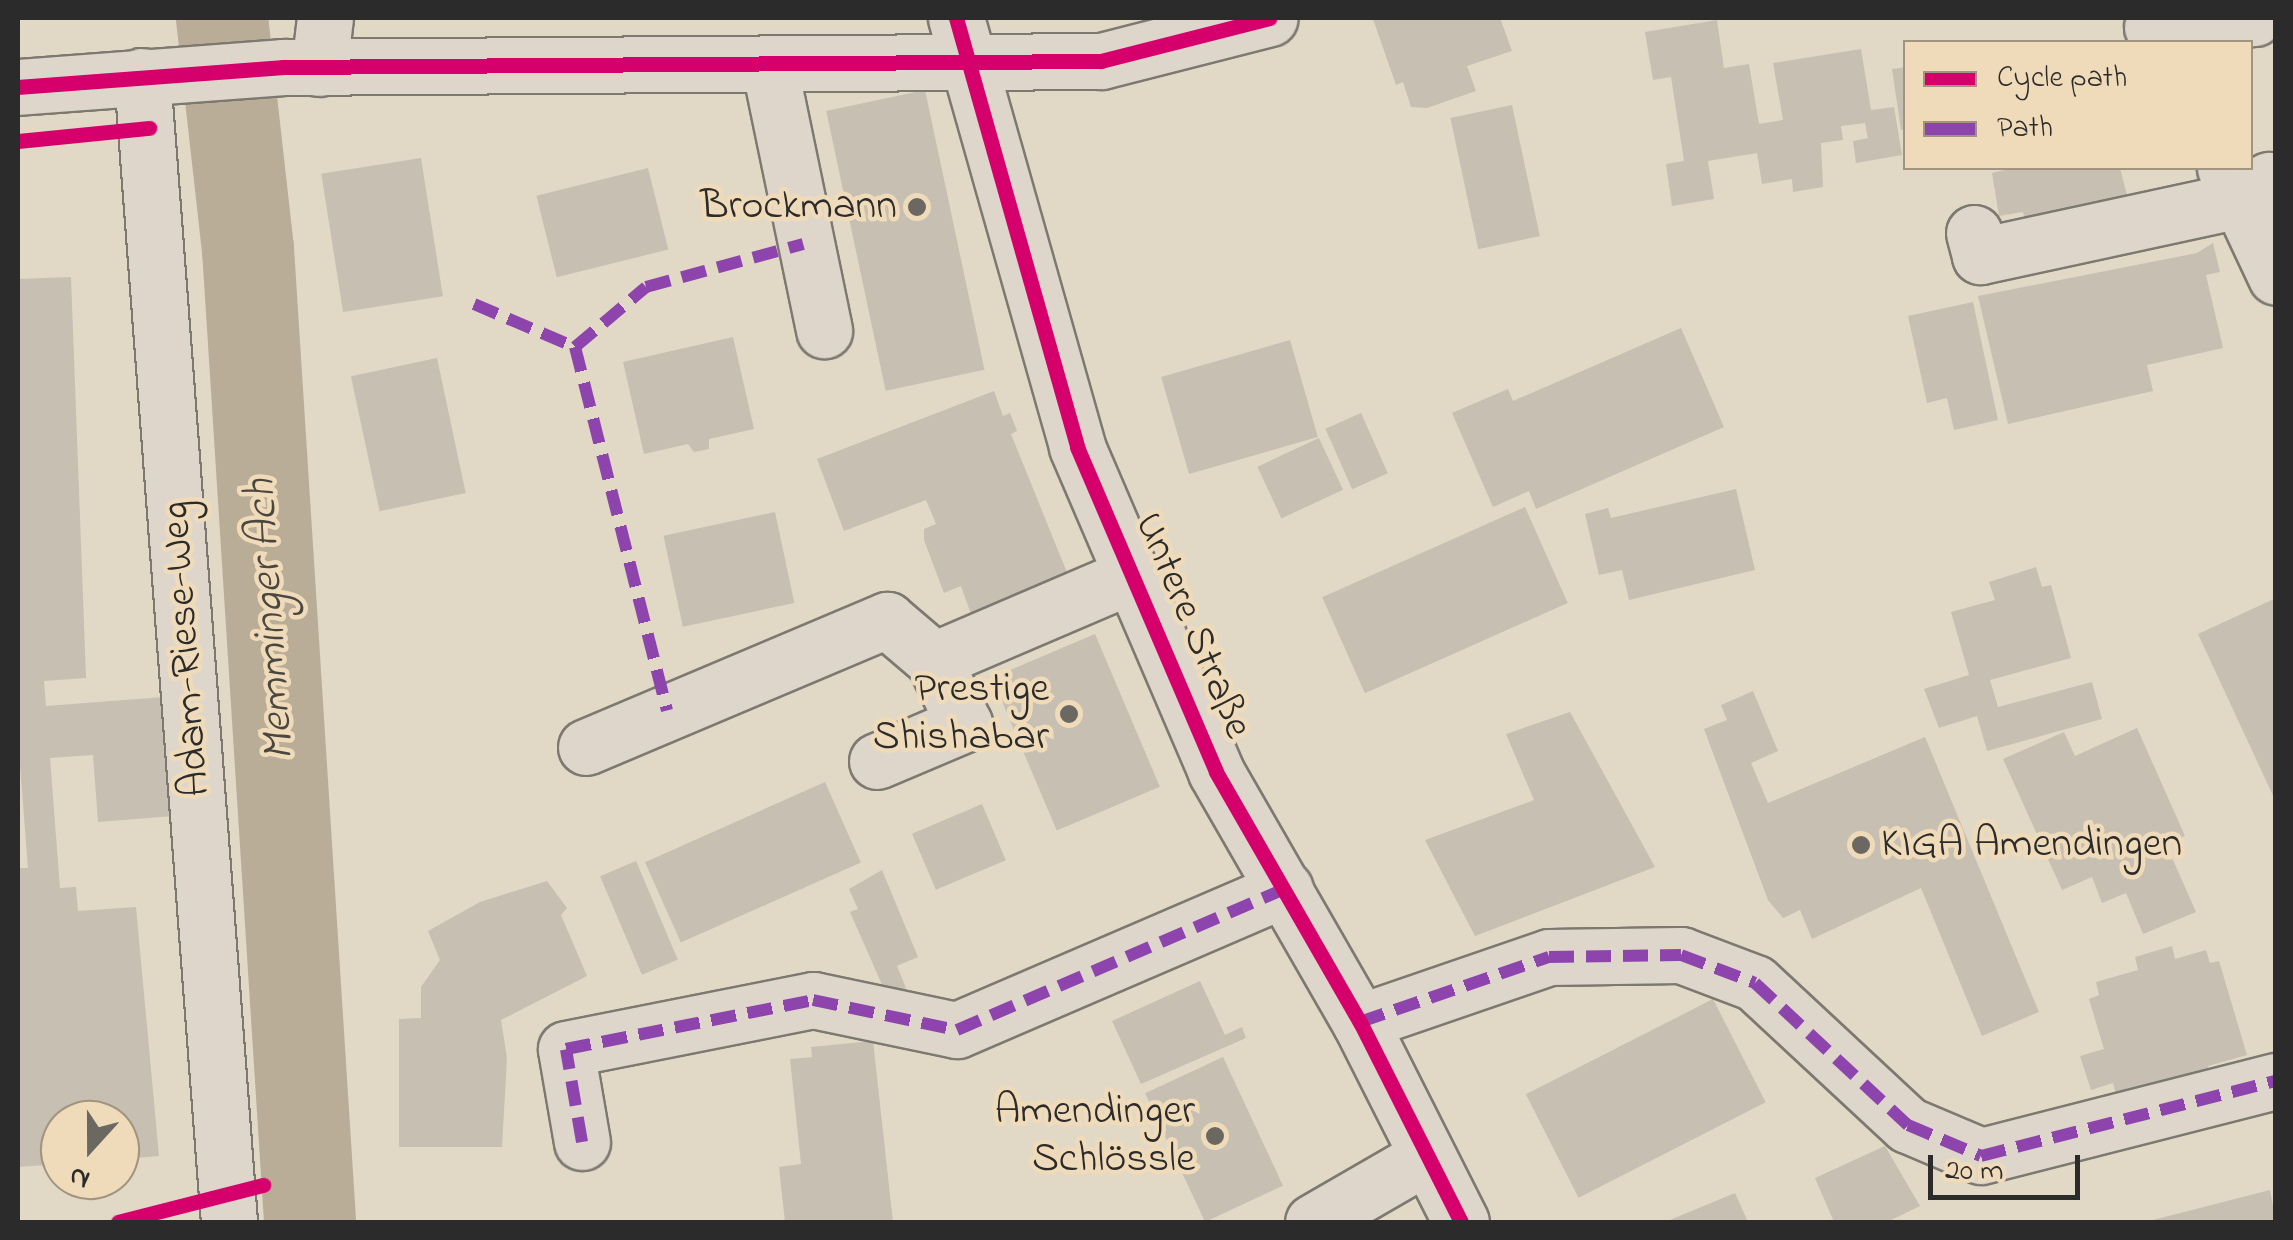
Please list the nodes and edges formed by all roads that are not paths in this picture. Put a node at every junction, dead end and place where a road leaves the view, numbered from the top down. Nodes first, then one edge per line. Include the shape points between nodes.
1 (1270, 18) edge
2 (2255, 18) edge
3 (2151, 29) edge
4 (959, 38) edge
5 (309, 51) edge
6 (769, 64) junction
7 (164, 75) junction
8 (18, 88) edge
9 (2244, 182) edge
10 (1974, 233) dead end
11 (2276, 277) edge
12 (824, 330) dead end
13 (1132, 575) junction
14 (934, 660) junction
15 (586, 747) dead end
16 (877, 760) dead end
17 (1284, 889) junction
18 (1360, 1022) junction
19 (2276, 1081) edge
20 (582, 1142) dead end
21 (1424, 1158) junction
22 (229, 1222) edge
23 (1312, 1222) edge
24 (1462, 1222) edge

1 - 4 street via 1101,61
2 - 3 street
4 - 6 street
4 - 13 street, Untere Straße via 1077,447
5 - 6 street
5 - 7 street
6 - 12 street
7 - 8 street
7 - 22 street, Adam-Riese-Weg
9 - 10 street via 1980,256
9 - 11 street
13 - 14 street
13 - 17 street, Untere Straße via 1216,772
14 - 15 street via 887,620
14 - 16 street via 964,724
17 - 18 street, Untere Straße
17 - 20 street via 957,1030 814,1000 566,1049
18 - 19 street via 1548,956 1681,955 1755,983 1908,1125 1981,1156
18 - 21 street, Untere Straße
21 - 23 street
21 - 24 street, Untere Straße

